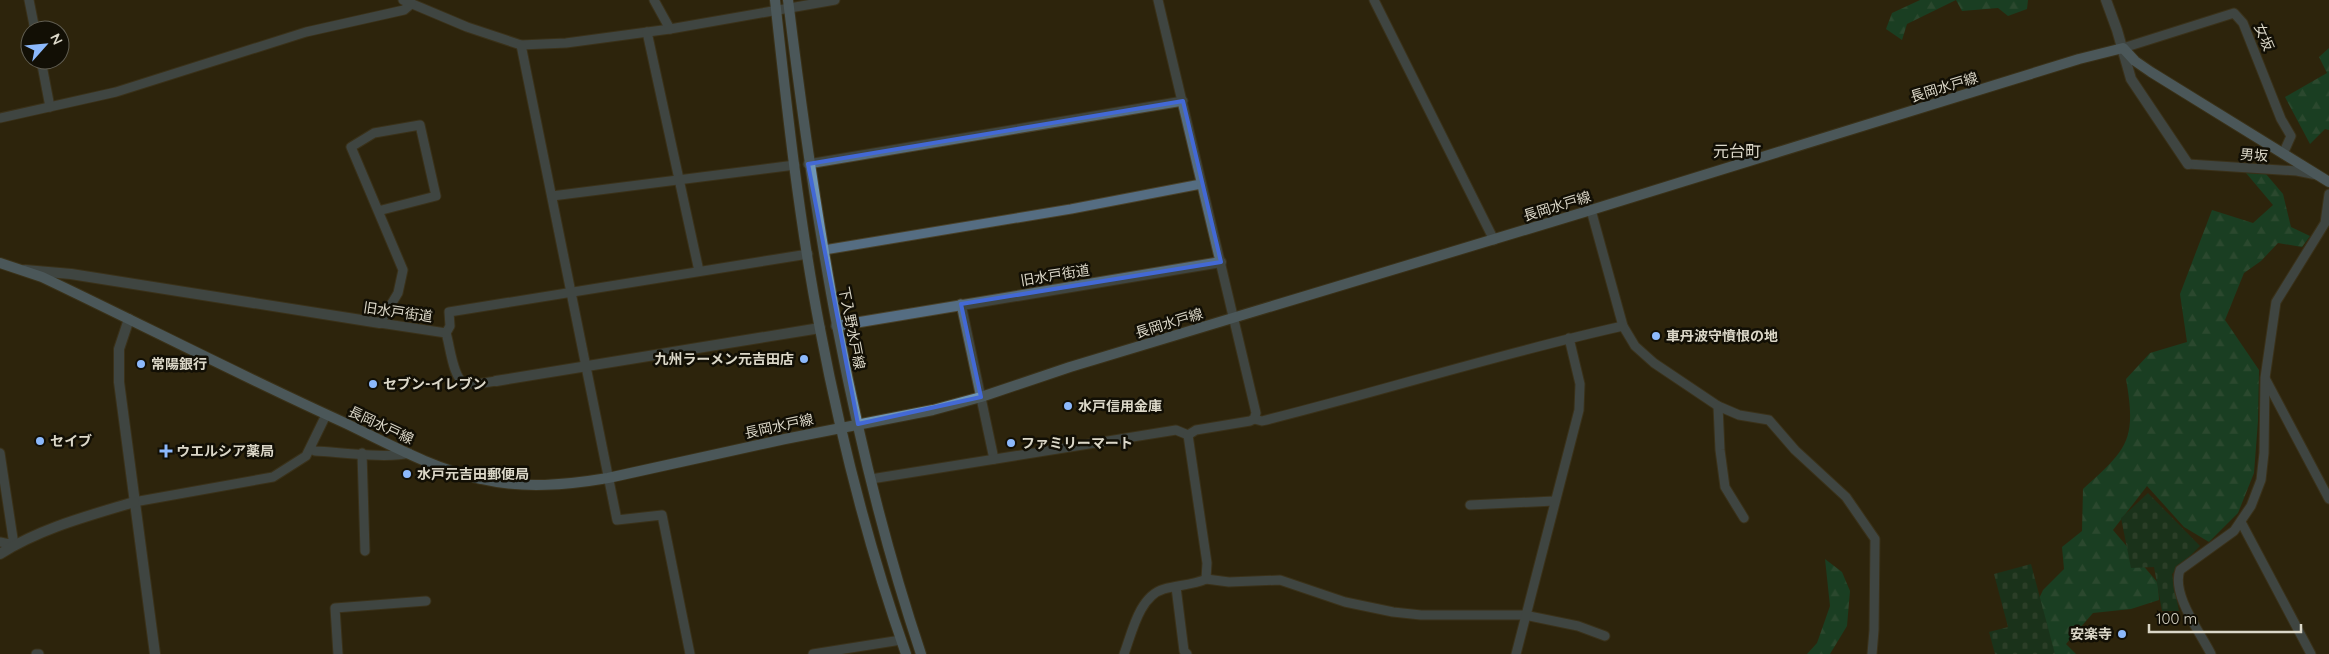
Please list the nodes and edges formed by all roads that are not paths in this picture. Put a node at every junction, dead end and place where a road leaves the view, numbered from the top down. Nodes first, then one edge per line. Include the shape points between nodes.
1 (29, 0) edge
2 (654, 0) edge
3 (835, 0) edge
4 (1158, 0) edge
5 (1374, 0) edge
6 (2106, 0) edge
7 (408, 1) edge
8 (789, 4) edge
9 (775, 5) edge
10 (33, 20) edge
11 (670, 29) junction
12 (647, 32) junction
13 (522, 45) junction
14 (2123, 48) junction
15 (43, 70) edge
16 (1183, 101) junction
17 (50, 107) junction
18 (0, 118) edge
19 (2283, 154) junction
20 (795, 164) junction
21 (808, 164) junction
22 (2188, 164) joint
23 (2317, 175) junction
24 (679, 179) junction
25 (2329, 182) edge
26 (1202, 184) junction
27 (2329, 194) edge
28 (552, 196) junction
29 (1591, 210) junction
30 (378, 211) junction
31 (1494, 240) junction
32 (824, 250) junction
33 (808, 254) junction
34 (1221, 262) junction
35 (0, 263) edge
36 (24, 270) junction
37 (699, 272) junction
38 (571, 292) junction
39 (960, 304) junction
40 (1234, 318) junction
41 (129, 319) junction
42 (380, 323) junction
43 (836, 326) junction
44 (1623, 326) junction
45 (820, 328) junction
46 (446, 333) junction
47 (1569, 338) junction
48 (586, 366) junction
49 (2265, 378) junction
50 (496, 380) joint
51 (980, 398) junction
52 (1718, 406) junction
53 (326, 415) junction
54 (1254, 419) junction
55 (858, 424) junction
56 (841, 428) junction
57 (1188, 435) junction
58 (310, 449) junction
59 (0, 453) edge
60 (362, 453) junction
61 (409, 453) junction
62 (994, 459) junction
63 (608, 478) junction
64 (871, 479) junction
65 (2329, 499) edge
66 (1554, 501) junction
67 (134, 502) junction
68 (1470, 505) dead end
69 (1744, 518) dead end
70 (2241, 522) junction
71 (0, 542) edge
72 (14, 545) junction
73 (365, 551) dead end
74 (0, 554) edge
75 (1206, 580) junction
76 (1176, 587) junction
77 (426, 601) dead end
78 (1524, 615) junction
79 (1605, 636) dead end
80 (901, 640) junction
81 (155, 654) edge
82 (338, 654) edge
83 (690, 654) edge
84 (813, 654) edge
85 (906, 654) edge
86 (921, 654) edge
87 (1124, 654) edge
88 (1188, 654) edge
89 (1516, 654) edge
90 (1872, 654) edge
91 (2211, 654) edge
92 (2311, 654) edge

1 - 10 street
2 - 11 street
3 - 8 street
4 - 16 street
5 - 31 street
6 - 14 street
7 - 13 street via 467,27
7 - 17 street via 404,10 306,32 116,92
8 - 9 street
8 - 21 main road, 下入野水戸線
9 - 11 street
9 - 20 main road
11 - 12 street
12 - 13 street via 566,44
12 - 24 street
13 - 28 street
14 - 19 main road via 2151,72
14 - 19 street, 女坂 via 2234,13 2244,23 2281,119 2291,136
14 - 22 street via 2128,71 2137,90
14 - 29 main road, 長岡水戸線
15 - 17 street
16 - 21 street
16 - 26 street
17 - 18 street
19 - 23 main road
20 - 24 street
20 - 33 main road
21 - 32 main road, 下入野水戸線
22 - 23 street, 男坂
23 - 25 main road
24 - 28 street
24 - 37 street
26 - 32 street
26 - 34 street
27 - 49 street via 2325,223 2276,302
28 - 38 street
29 - 31 main road, 長岡水戸線
29 - 44 street
30 - 30 street via 351,147 374,132 420,125 436,196
30 - 42 street via 403,270 398,293
31 - 40 main road, 長岡水戸線
32 - 43 main road, 下入野水戸線
33 - 37 street
33 - 45 main road
34 - 39 street, 旧水戸街道
34 - 40 street
35 - 36 main road, 長岡水戸線
36 - 41 main road, 長岡水戸線
36 - 42 street, 旧水戸街道 via 71,274
37 - 38 street
38 - 46 street via 449,312 450,326
38 - 48 street
39 - 43 street, 旧水戸街道
39 - 51 street
40 - 51 main road, 長岡水戸線 via 1070,367
40 - 54 street via 1256,413
41 - 53 main road, 長岡水戸線
41 - 67 street via 121,338 118,364
42 - 46 street, 旧水戸街道
43 - 55 main road, 下入野水戸線
44 - 47 street
44 - 52 street via 1635,346 1654,364
45 - 48 street, 旧水戸街道
45 - 56 main road
46 - 50 street, 旧水戸街道 via 459,380 471,384
47 - 54 street via 1333,404 1262,422
47 - 66 street via 1581,393
48 - 50 street, 旧水戸街道
48 - 63 street
49 - 65 street
49 - 70 street via 2261,480
51 - 55 main road, 長岡水戸線
51 - 62 street
52 - 69 street via 1725,487
52 - 90 street via 1739,415 1769,420 1795,450 1846,497 1868,527 1875,539
53 - 58 street
53 - 61 main road, 長岡水戸線
54 - 57 street via 1196,430
55 - 56 main road, 長岡水戸線
55 - 64 main road, 下入野水戸線
56 - 63 main road, 長岡水戸線
56 - 80 main road via 864,519
57 - 62 street via 1176,430
57 - 75 street via 1207,563
58 - 60 street
58 - 67 street via 297,464 273,477
59 - 72 street
60 - 61 street via 401,456
60 - 73 street
61 - 63 main road, 長岡水戸線 via 466,476 503,483 536,486
62 - 64 street
63 - 83 street via 617,520 662,515
64 - 86 main road, 下入野水戸線
66 - 68 street
66 - 78 street
67 - 72 street via 56,527
67 - 81 street
70 - 91 street via 2234,531 2180,570 2177,578 2183,601
70 - 92 street
71 - 72 street
72 - 74 street
75 - 76 street
75 - 78 street via 1280,580 1345,602 1393,612
76 - 87 street via 1154,594 1143,606
76 - 88 street via 1184,651
77 - 82 street via 335,608
78 - 79 street via 1578,626
78 - 89 street
80 - 84 street
80 - 85 main road

